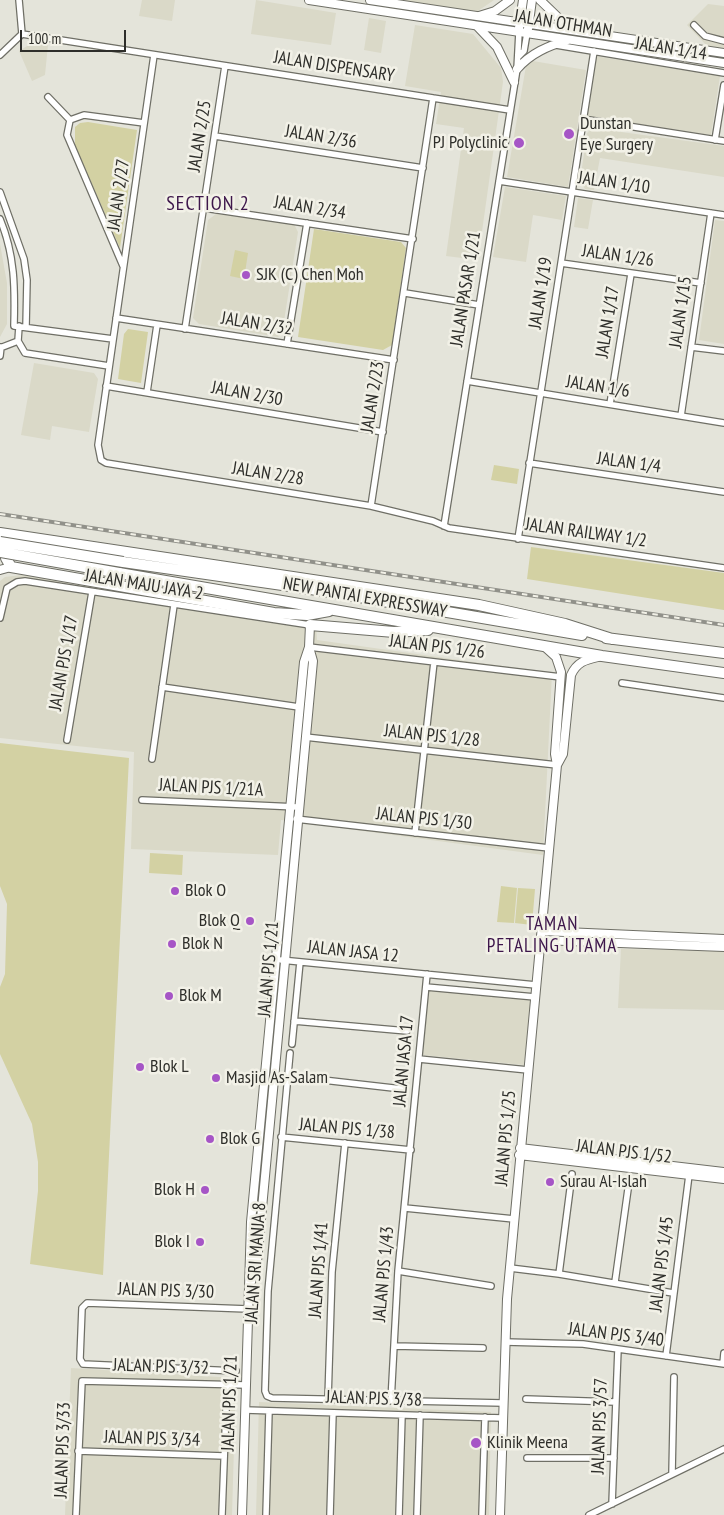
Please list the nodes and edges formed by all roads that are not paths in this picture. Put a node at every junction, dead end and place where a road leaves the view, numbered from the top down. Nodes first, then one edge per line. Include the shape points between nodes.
1 (19, 0) edge
2 (309, 0) edge
3 (370, 0) edge
4 (510, 0) edge
5 (523, 0) edge
6 (532, 0) edge
7 (540, 0) edge
8 (477, 16) junction
9 (524, 24) junction
10 (694, 25) dead end
11 (476, 26) junction
12 (571, 30) junction
13 (523, 33) junction
14 (22, 34) junction
15 (570, 40) junction
16 (724, 41) edge
17 (553, 45) junction
18 (594, 51) junction
19 (723, 53) edge
20 (0, 55) edge
21 (154, 55) junction
22 (715, 62) junction
23 (724, 63) edge
24 (225, 66) junction
25 (517, 69) junction
26 (724, 72) edge
27 (514, 82) junction
28 (724, 85) edge
29 (48, 97) dead end
30 (433, 98) junction
31 (510, 110) junction
32 (583, 119) junction
33 (70, 120) junction
34 (144, 123) junction
35 (215, 136) junction
36 (716, 140) junction
37 (724, 141) edge
38 (423, 168) junction
39 (499, 181) junction
40 (0, 192) edge
41 (572, 192) junction
42 (204, 208) junction
43 (711, 213) junction
44 (724, 215) edge
45 (0, 219) edge
46 (307, 223) junction
47 (413, 239) junction
48 (560, 263) junction
49 (124, 266) junction
50 (631, 274) junction
51 (701, 283) junction
52 (405, 293) junction
53 (479, 305) junction
54 (116, 318) junction
55 (157, 325) junction
56 (19, 326) junction
57 (185, 329) junction
58 (113, 339) junction
59 (18, 340) junction
60 (287, 344) junction
61 (691, 346) junction
62 (1, 347) edge
63 (724, 351) edge
64 (0, 356) edge
65 (394, 360) junction
66 (109, 366) junction
67 (467, 380) junction
68 (106, 386) junction
69 (147, 392) junction
70 (540, 392) junction
71 (610, 404) junction
72 (681, 416) junction
73 (724, 423) edge
74 (383, 432) junction
75 (98, 445) joint
76 (529, 464) junction
77 (724, 492) edge
78 (371, 506) junction
79 (444, 526) junction
80 (0, 533) edge
81 (29, 538) junction
82 (518, 539) junction
83 (0, 540) edge
84 (0, 552) edge
85 (11, 567) junction
86 (724, 568) edge
87 (0, 570) edge
88 (92, 592) junction
89 (174, 605) junction
90 (337, 609) junction
91 (0, 618) edge
92 (310, 626) junction
93 (444, 629) junction
94 (612, 639) junction
95 (544, 646) junction
96 (309, 647) junction
97 (724, 653) edge
98 (602, 656) junction
99 (434, 662) junction
100 (724, 673) edge
101 (560, 677) junction
102 (622, 683) dead end
103 (162, 687) junction
104 (724, 698) edge
105 (299, 707) junction
106 (305, 737) junction
107 (66, 740) dead end
108 (424, 750) junction
109 (152, 759) dead end
110 (556, 765) junction
111 (142, 800) dead end
112 (293, 807) junction
113 (296, 819) junction
114 (415, 833) junction
115 (549, 848) junction
116 (542, 936) junction
117 (724, 939) edge
118 (724, 947) edge
119 (281, 960) junction
120 (300, 962) junction
121 (427, 974) junction
122 (536, 985) junction
123 (426, 987) junction
124 (535, 997) junction
125 (294, 1021) junction
126 (406, 1031) dead end
127 (292, 1044) dead end
128 (290, 1053) dead end
129 (419, 1059) junction
130 (528, 1070) junction
131 (288, 1076) junction
132 (402, 1089) dead end
133 (281, 1137) junction
134 (345, 1144) junction
135 (411, 1150) junction
136 (520, 1152) junction
137 (690, 1172) junction
138 (724, 1172) edge
139 (702, 1173) junction
140 (572, 1174) dead end
141 (724, 1179) edge
142 (629, 1182) dead end
143 (405, 1208) junction
144 (514, 1219) junction
145 (510, 1268) junction
146 (398, 1271) junction
147 (560, 1274) junction
148 (615, 1282) junction
149 (491, 1286) dead end
150 (673, 1293) junction
151 (248, 1309) junction
152 (504, 1342) junction
153 (394, 1346) junction
154 (483, 1348) dead end
155 (618, 1349) junction
156 (724, 1353) edge
157 (666, 1356) junction
158 (723, 1364) edge
159 (236, 1370) dead end
160 (674, 1377) dead end
161 (227, 1384) junction
162 (246, 1385) junction
163 (80, 1387) joint
164 (265, 1390) joint
165 (328, 1399) junction
166 (526, 1399) dead end
167 (391, 1401) junction
168 (616, 1402) junction
169 (503, 1403) junction
170 (245, 1410) junction
171 (269, 1411) junction
172 (333, 1413) junction
173 (402, 1415) junction
174 (420, 1415) junction
175 (485, 1417) junction
176 (502, 1418) junction
177 (724, 1449) edge
178 (78, 1451) junction
179 (224, 1456) junction
180 (527, 1458) dead end
181 (614, 1458) junction
182 (672, 1474) junction
183 (612, 1504) junction
184 (76, 1515) edge
185 (222, 1515) edge
186 (242, 1515) edge
187 (266, 1515) edge
188 (330, 1515) edge
189 (399, 1515) edge
190 (417, 1515) edge
191 (482, 1515) edge
192 (500, 1515) edge
193 (589, 1515) edge

1 - 14 street
2 - 11 main road, JALAN OTHMAN
3 - 8 main road, JALAN OTHMAN
4 - 8 main road via 496,11
5 - 9 main road
6 - 9 main road
7 - 12 main road
8 - 9 main road, JALAN OTHMAN
9 - 12 main road, JALAN OTHMAN
9 - 13 main road
10 - 16 street via 705,36
11 - 13 main road, JALAN OTHMAN
11 - 27 main road via 497,47
12 - 19 main road, JALAN OTHMAN
13 - 15 main road, JALAN OTHMAN
13 - 25 street, JALAN PASAR 1/21 via 516,50 519,56
14 - 20 street
14 - 21 street, JALAN DISPENSARY
15 - 17 main road
15 - 22 main road, JALAN OTHMAN
16 - 19 street
17 - 18 street, JALAN 1/14
17 - 25 main road via 524,60
18 - 26 street, JALAN 1/14
18 - 32 street, JALAN 1/19
21 - 24 street, JALAN DISPENSARY
21 - 34 street, JALAN 2/27
22 - 23 main road, JALAN OTHMAN
22 - 26 street
24 - 30 street, JALAN DISPENSARY
24 - 35 street, JALAN 2/25
25 - 27 street, JALAN PASAR 1/21
27 - 31 street, JALAN PASAR 1/21
28 - 36 street
29 - 33 street
30 - 31 street, JALAN DISPENSARY
30 - 38 street, JALAN 2/23
31 - 39 street, JALAN PASAR 1/21
32 - 36 street
32 - 41 street, JALAN 1/19
33 - 34 street via 84,115
33 - 49 street via 67,135
34 - 49 street, JALAN 2/27
35 - 38 street, JALAN 2/36
35 - 42 street, JALAN 2/25
36 - 37 street
38 - 47 street, JALAN 2/23
39 - 41 street, JALAN 1/10
39 - 53 street, JALAN PASAR 1/21
40 - 56 street via 24,259 27,280
41 - 43 street, JALAN 1/10
41 - 48 street, JALAN 1/19
42 - 46 street, JALAN 2/34
42 - 57 street, JALAN 2/25
43 - 44 street, JALAN 1/10
43 - 51 street, JALAN 1/15
45 - 56 street via 10,244
46 - 47 street, JALAN 2/34
46 - 60 street
47 - 52 street, JALAN 2/23
48 - 50 street, JALAN 1/26
48 - 70 street, JALAN 1/19
49 - 54 street, JALAN 2/27
50 - 51 street, JALAN 1/26
50 - 71 street, JALAN 1/17
51 - 61 street, JALAN 1/15
52 - 53 street
52 - 65 street, JALAN 2/23
53 - 67 street, JALAN PASAR 1/21
54 - 55 street, JALAN 2/32
54 - 58 street, JALAN 2/27
55 - 57 street, JALAN 2/32
55 - 69 street
56 - 58 street
56 - 59 street
57 - 60 street, JALAN 2/32
58 - 66 street, JALAN 2/27
59 - 62 street
59 - 66 street via 25,353
60 - 65 street, JALAN 2/32
61 - 63 street
61 - 72 street, JALAN 1/15
62 - 64 street
65 - 74 street, JALAN 2/23
66 - 68 street, JALAN 2/27
67 - 70 street, JALAN 1/6
67 - 79 street, JALAN PASAR 1/21
68 - 69 street, JALAN 2/30
68 - 75 street, JALAN 2/27
69 - 74 street, JALAN 2/30
70 - 71 street, JALAN 1/6
70 - 76 street, JALAN 1/19
71 - 72 street, JALAN 1/6
72 - 73 street, JALAN 1/6
74 - 78 street, JALAN 2/23
75 - 78 street, JALAN 2/28 via 100,458 106,463
76 - 77 street, JALAN 1/4
76 - 82 street, JALAN 1/19
78 - 79 street, JALAN 2/28
79 - 82 street, JALAN RAILWAY 1/2
80 - 81 highway
81 - 83 main road
81 - 85 highway via 8,548 6,558
81 - 94 highway via 479,605 565,624
82 - 86 street, JALAN RAILWAY 1/2
83 - 94 highway, NEW PANTAI EXPRESSWAY, bridge
84 - 90 highway, NEW PANTAI EXPRESSWAY, bridge
85 - 87 main road
85 - 90 highway via 274,613 307,615
88 - 89 street, JALAN MAJU JAYA 2
88 - 91 street, JALAN MAJU JAYA 2 via 17,582 4,594
88 - 107 street, JALAN PJS 1/17
89 - 92 street, JALAN MAJU JAYA 2
89 - 103 street
90 - 93 highway, NEW PANTAI EXPRESSWAY
92 - 93 highway via 394,632
92 - 96 main road, JALAN PJS 1/21
93 - 95 highway, NEW PANTAI EXPRESSWAY
94 - 97 highway, NEW PANTAI EXPRESSWAY
95 - 98 highway, NEW PANTAI EXPRESSWAY
95 - 101 main road, JALAN PJS 1/25 via 556,657
96 - 99 street, JALAN PJS 1/26
96 - 105 main road, JALAN PJS 1/21
96 - 106 main road, JALAN PJS 1/21 via 312,661
98 - 100 highway, NEW PANTAI EXPRESSWAY
98 - 110 main road, JALAN PJS 1/25 via 583,661 571,675 563,754
99 - 101 street, JALAN PJS 1/26
99 - 108 street
101 - 110 main road, JALAN PJS 1/25
102 - 104 street
103 - 105 street
103 - 109 street
105 - 112 main road, JALAN PJS 1/21
106 - 108 street, JALAN PJS 1/28
106 - 112 main road, JALAN PJS 1/21
108 - 110 street, JALAN PJS 1/28
108 - 114 street
110 - 115 main road, JALAN PJS 1/25
111 - 112 street, JALAN PJS 1/21A
112 - 113 main road, JALAN PJS 1/21
112 - 119 main road, JALAN PJS 1/21
113 - 114 street, JALAN PJS 1/30
113 - 119 main road, JALAN PJS 1/21
114 - 115 street, JALAN PJS 1/30
115 - 116 main road, JALAN PJS 1/25
116 - 117 main road
116 - 118 main road
116 - 122 main road, JALAN PJS 1/25
119 - 120 street, JALAN JASA 12
119 - 151 main road, JALAN PJS 1/21 via 251,1222
120 - 121 street, JALAN JASA 12
120 - 125 street
121 - 122 street, JALAN JASA 12
121 - 123 street, JALAN JASA 17
122 - 124 main road, JALAN PJS 1/25
123 - 124 street
123 - 129 street, JALAN JASA 17
124 - 130 main road, JALAN PJS 1/25
125 - 126 street
125 - 127 street
128 - 131 street, JALAN SRI MANJA 8
129 - 130 street
129 - 135 street, JALAN JASA 17
130 - 136 main road, JALAN PJS 1/25
131 - 132 street
131 - 133 street, JALAN SRI MANJA 8
133 - 134 street, JALAN PJS 1/38
133 - 164 street, JALAN SRI MANJA 8 via 268,1291
134 - 135 street, JALAN PJS 1/38
134 - 165 street, JALAN PJS 1/41 via 332,1272
135 - 143 street, JALAN PJS 1/43
136 - 137 main road, JALAN PJS 1/52
136 - 144 main road, JALAN PJS 1/25
137 - 139 main road, JALAN PJS 1/52
137 - 150 street, JALAN PJS 1/45
138 - 139 main road, JALAN PJS 1/52
139 - 141 main road, JALAN PJS 1/52
140 - 147 street
142 - 148 street
143 - 144 street
143 - 146 street, JALAN PJS 1/43
144 - 145 main road, JALAN PJS 1/25
145 - 147 street
145 - 152 main road, JALAN PJS 1/25
146 - 149 street
146 - 153 street, JALAN PJS 1/43
147 - 148 street
148 - 150 street
150 - 157 street, JALAN PJS 1/45
151 - 159 street, JALAN PJS 3/30 via 83,1304 80,1359 83,1364
151 - 162 main road, JALAN PJS 1/21
152 - 155 street, JALAN PJS 3/40 via 584,1344
152 - 169 main road, JALAN PJS 1/25
153 - 154 street
153 - 167 street, JALAN PJS 1/43
155 - 157 street, JALAN PJS 3/40
155 - 168 street, JALAN PJS 3/57
156 - 158 street
157 - 158 street, JALAN PJS 3/40
160 - 182 street
161 - 162 street, JALAN PJS 3/32
161 - 163 street, JALAN PJS 3/32 via 86,1379
161 - 179 street
162 - 170 main road, JALAN PJS 1/21
163 - 178 street, JALAN PJS 3/33
164 - 165 street, JALAN PJS 3/38 via 272,1398
165 - 167 street, JALAN PJS 3/38
166 - 168 street
167 - 169 street, JALAN PJS 3/38
168 - 181 street, JALAN PJS 3/57
169 - 176 main road, JALAN PJS 1/25
170 - 171 street, JALAN PJS 3/38
170 - 186 main road, JALAN PJS 1/21
171 - 172 street, JALAN PJS 3/38
171 - 187 street
172 - 173 street, JALAN PJS 3/38
172 - 188 street
173 - 174 street, JALAN PJS 3/38
173 - 189 street
174 - 175 street, JALAN PJS 3/38
174 - 190 street
175 - 176 street, JALAN PJS 3/38
175 - 191 street
176 - 192 main road, JALAN PJS 1/25
177 - 182 street
178 - 179 street, JALAN PJS 3/34
178 - 184 street, JALAN PJS 3/33
179 - 185 street
180 - 181 street
181 - 183 street, JALAN PJS 3/57
182 - 183 street
183 - 193 street

